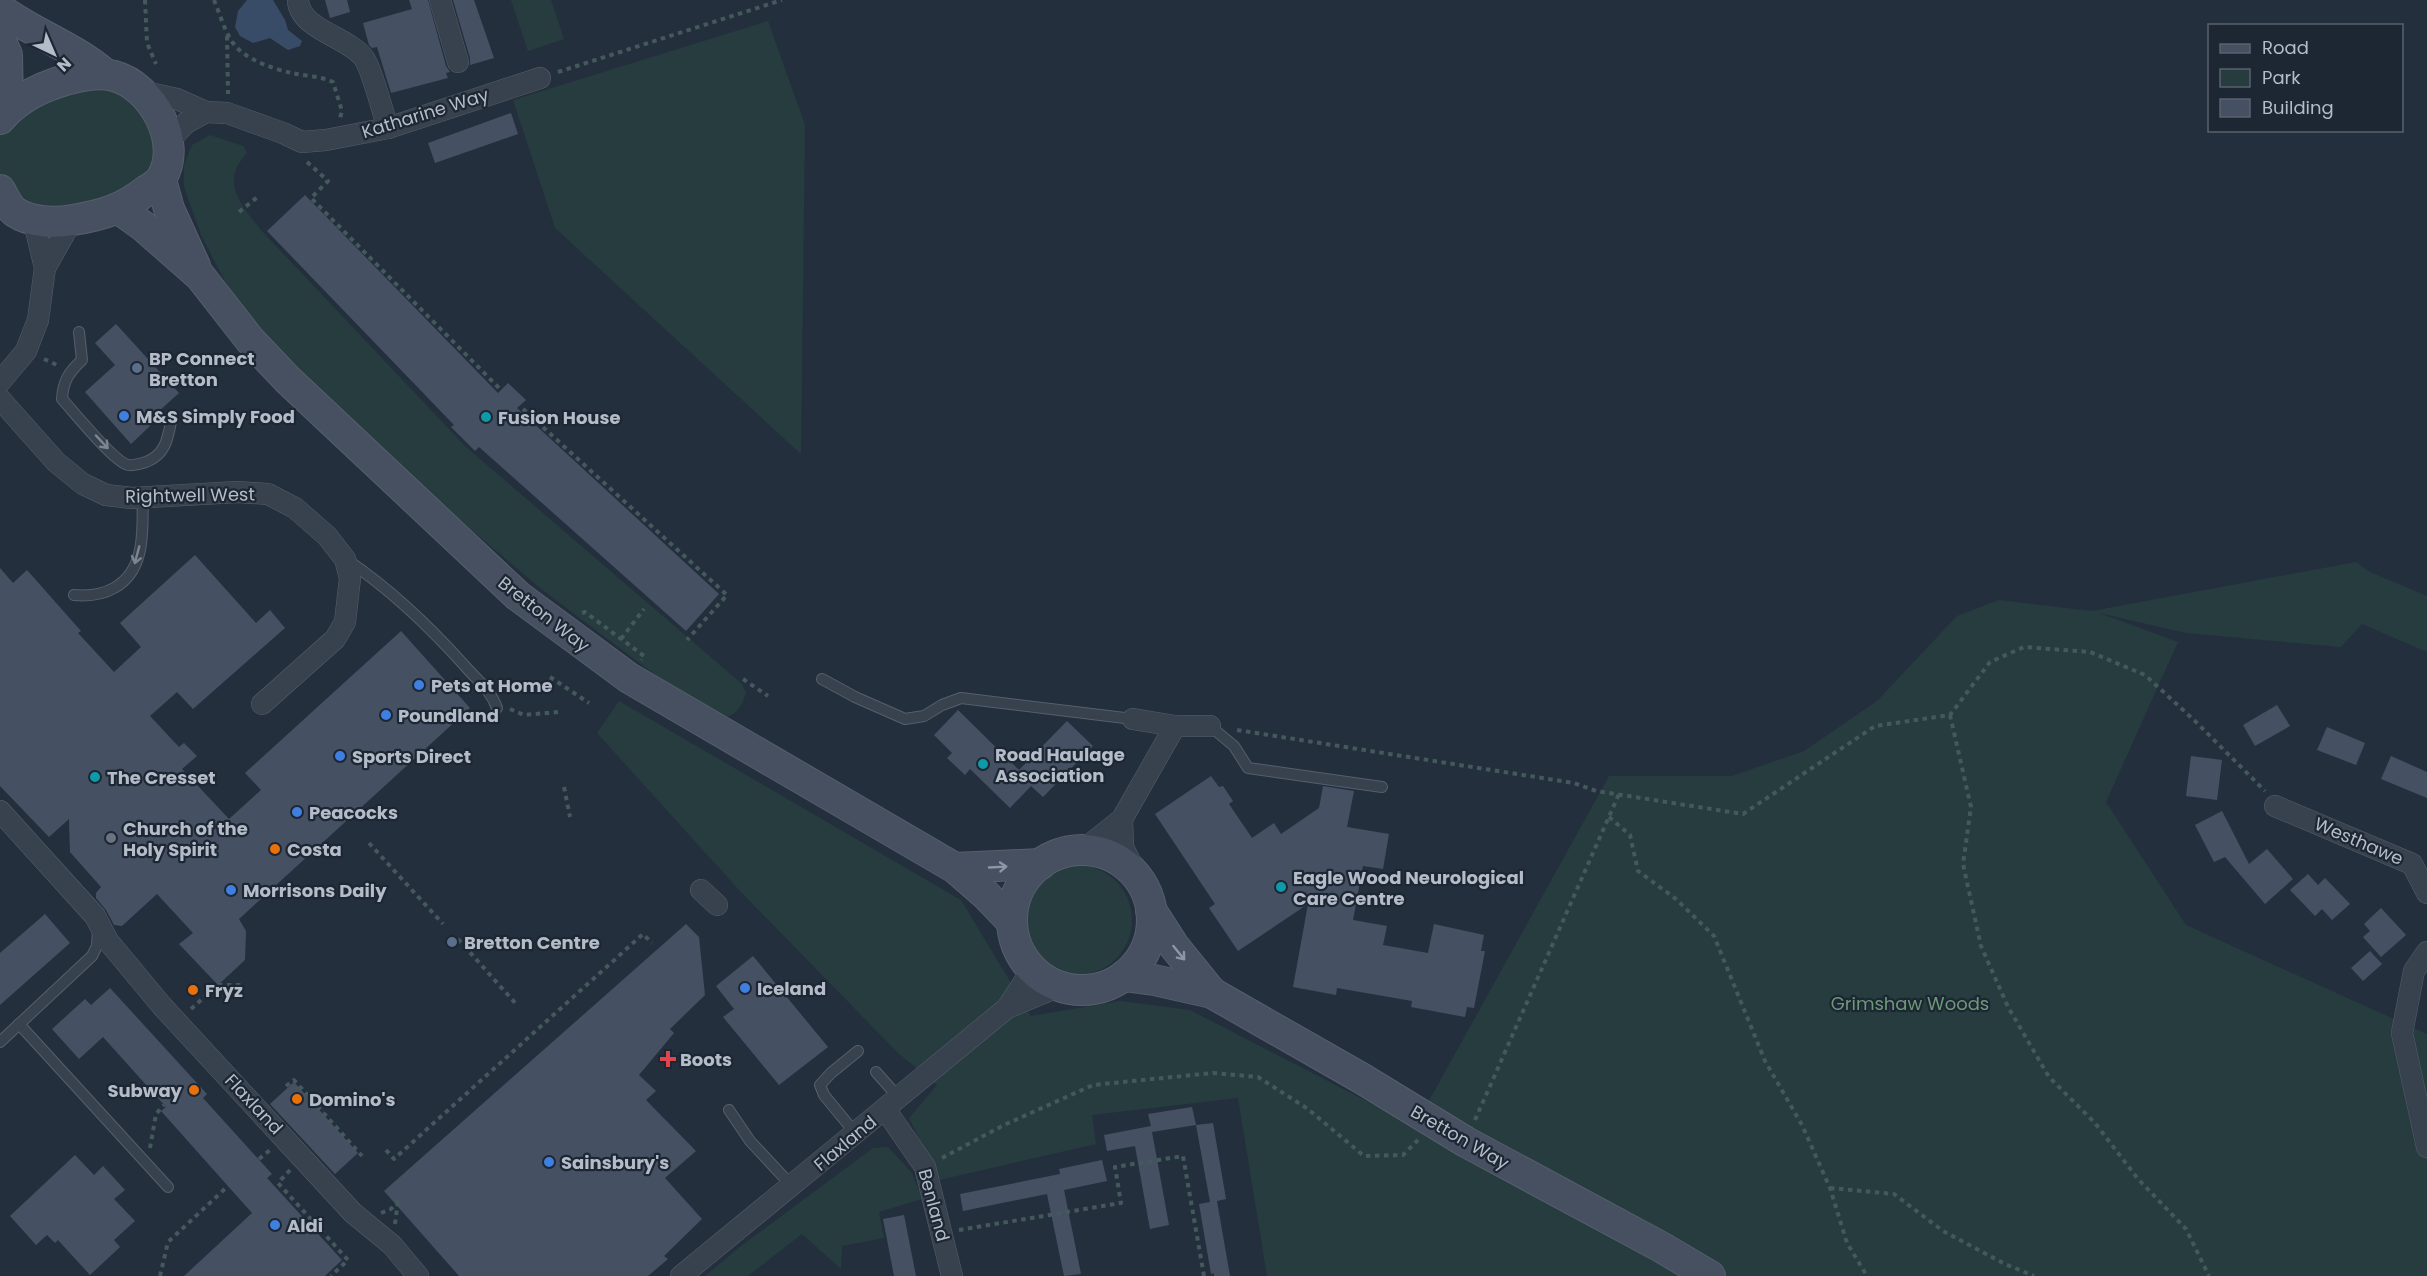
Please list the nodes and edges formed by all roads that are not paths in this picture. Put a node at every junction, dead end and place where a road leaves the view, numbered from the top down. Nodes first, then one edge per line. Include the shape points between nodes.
1 (298, 0) edge
2 (440, 0) edge
3 (0, 9) edge
4 (0, 39) edge
5 (458, 62) dead end
6 (105, 74) junction
7 (540, 78) road end
8 (140, 91) junction
9 (206, 112) junction
10 (4, 114) edge
11 (388, 128) junction
12 (168, 142) junction
13 (161, 180) junction
14 (1, 194) edge
15 (119, 209) junction
16 (33, 218) junction
17 (72, 220) junction
18 (45, 268) junction
19 (200, 276) junction
20 (79, 332) dead end
21 (0, 382) edge
22 (0, 399) edge
23 (172, 417) dead end
24 (143, 497) junction
25 (345, 559) junction
26 (74, 595) dead end
27 (822, 678) dead end
28 (262, 705) dead end
29 (502, 708) road end
30 (1133, 719) joint
31 (1175, 726) junction
32 (1210, 726) joint
33 (1382, 787) dead end
34 (2275, 806) road end
35 (0, 811) edge
36 (1122, 819) junction
37 (1083, 850) junction
38 (1041, 864) junction
39 (955, 868) junction
40 (1138, 879) junction
41 (701, 890) dead end
42 (2427, 893) edge
43 (717, 905) dead end
44 (1151, 910) junction
45 (1012, 922) junction
46 (98, 924) junction
47 (2427, 952) edge
48 (1032, 970) junction
49 (1124, 976) junction
50 (1060, 986) junction
51 (1212, 993) junction
52 (1007, 1008) junction
53 (19, 1024) junction
54 (1, 1039) edge
55 (858, 1051) dead end
56 (876, 1072) dead end
57 (892, 1104) junction
58 (729, 1110) dead end
59 (856, 1134) junction
60 (2427, 1147) edge
61 (792, 1186) junction
62 (168, 1187) dead end
63 (418, 1276) edge
64 (681, 1276) edge
65 (952, 1276) edge
66 (1710, 1276) edge

1 - 11 street via 306,18 364,57
2 - 5 street
3 - 6 street
4 - 10 street via 7,55
6 - 8 street via 129,82
6 - 10 street via 38,89
7 - 11 street, Katharine Way
8 - 9 street, Katharine Way via 177,99
8 - 12 street via 159,112
9 - 11 street, Katharine Way via 227,113 302,142
9 - 12 street via 186,123
12 - 13 street
13 - 15 street
13 - 19 street, Bretton Way via 169,209
14 - 16 street via 15,212
15 - 17 street
15 - 19 street, Bretton Way
16 - 17 street
16 - 18 street
17 - 18 street
18 - 21 street via 38,320 26,351
19 - 39 street, Bretton Way via 250,340 288,380 518,596 629,678
20 -> 23 lane via 82,360 64,381 62,399 116,458 128,465 144,463 164,450
22 - 24 street, Rightwell West via 56,462 83,484 106,495
24 - 25 street, Rightwell West via 268,494 295,508 327,536
24 -> 26 lane via 140,553 132,570 110,592
25 - 28 street, Rightwell West via 350,578 345,622 335,639
25 - 29 lane via 373,578 445,644
27 - 30 lane via 905,719 924,716 961,698
30 - 31 street
31 - 32 street
31 - 36 street
32 - 33 lane via 1234,746 1248,768
34 - 42 street, Westhawe via 2412,864
35 - 46 street, Flaxland
36 - 37 street
36 - 40 street via 1123,847
37 - 38 street via 1066,852
37 - 40 street via 1104,853 1123,863
39 -> 38 street
38 - 45 street via 1021,885
39 - 45 street, Bretton Way
40 - 44 street
41 - 43 street
44 - 49 street via 1146,947
44 -> 51 street, Bretton Way
45 - 48 street via 1018,947
46 - 53 lane via 97,946 92,956
46 - 63 street, Flaxland via 177,1021 352,1213 392,1245
47 - 60 street via 2414,971 2402,1033
48 - 50 street
48 - 52 street, Flaxland
49 - 50 street via 1093,989
49 - 51 street, Bretton Way
50 - 52 street, Flaxland
51 - 66 street, Bretton Way via 1466,1142
52 - 57 street, Flaxland
53 - 54 lane
53 - 62 lane
55 - 59 lane via 820,1085
56 - 57 lane
57 - 59 street, Flaxland
57 - 65 street, Benland via 925,1167
58 - 61 lane via 750,1141
59 - 61 street, Flaxland
61 - 64 street, Flaxland

